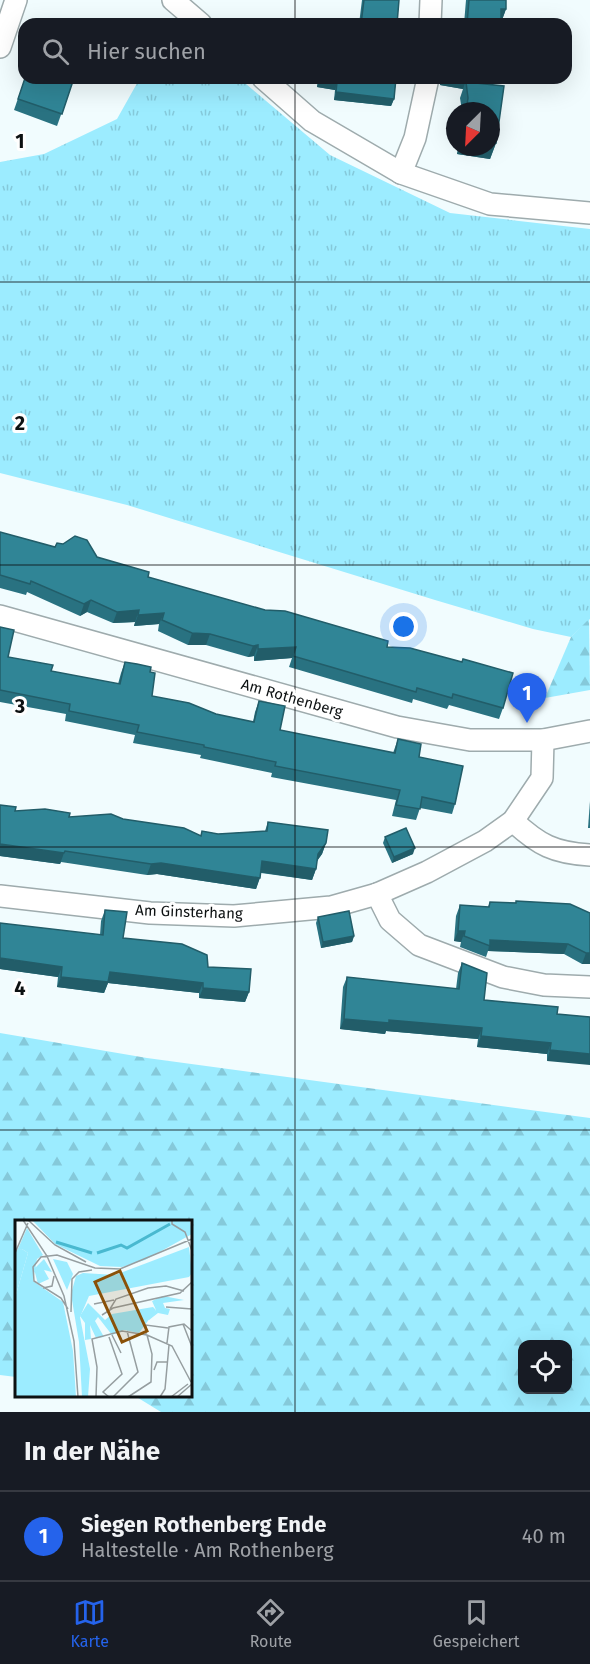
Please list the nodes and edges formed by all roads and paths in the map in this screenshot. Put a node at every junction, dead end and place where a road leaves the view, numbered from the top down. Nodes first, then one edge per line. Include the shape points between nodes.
1 (16, 0) edge
2 (173, 0) edge
3 (431, 0) edge
4 (194, 18) edge
5 (430, 18) edge
6 (0, 47) edge
7 (270, 84) edge
8 (427, 84) edge
9 (401, 173) junction
10 (590, 213) edge
11 (0, 616) edge
12 (590, 730) edge
13 (543, 740) junction
14 (513, 821) junction
15 (590, 855) edge
16 (377, 894) junction
17 (0, 896) edge
18 (590, 987) edge

1 - 6 street
2 - 4 street
3 - 5 street
7 - 9 street via 312,121
8 - 9 street via 415,138
9 - 10 street via 490,204
11 - 13 street, Am Rothenberg via 397,727 470,740
12 - 13 street, Am Rothenberg
13 - 14 street, Am Ginsterhang via 542,778
14 - 15 street via 553,850
14 - 16 street, Am Ginsterhang via 436,867
16 - 17 street, Am Ginsterhang via 332,907 234,916 150,913
16 - 18 street via 390,920 419,945 503,977 544,985

